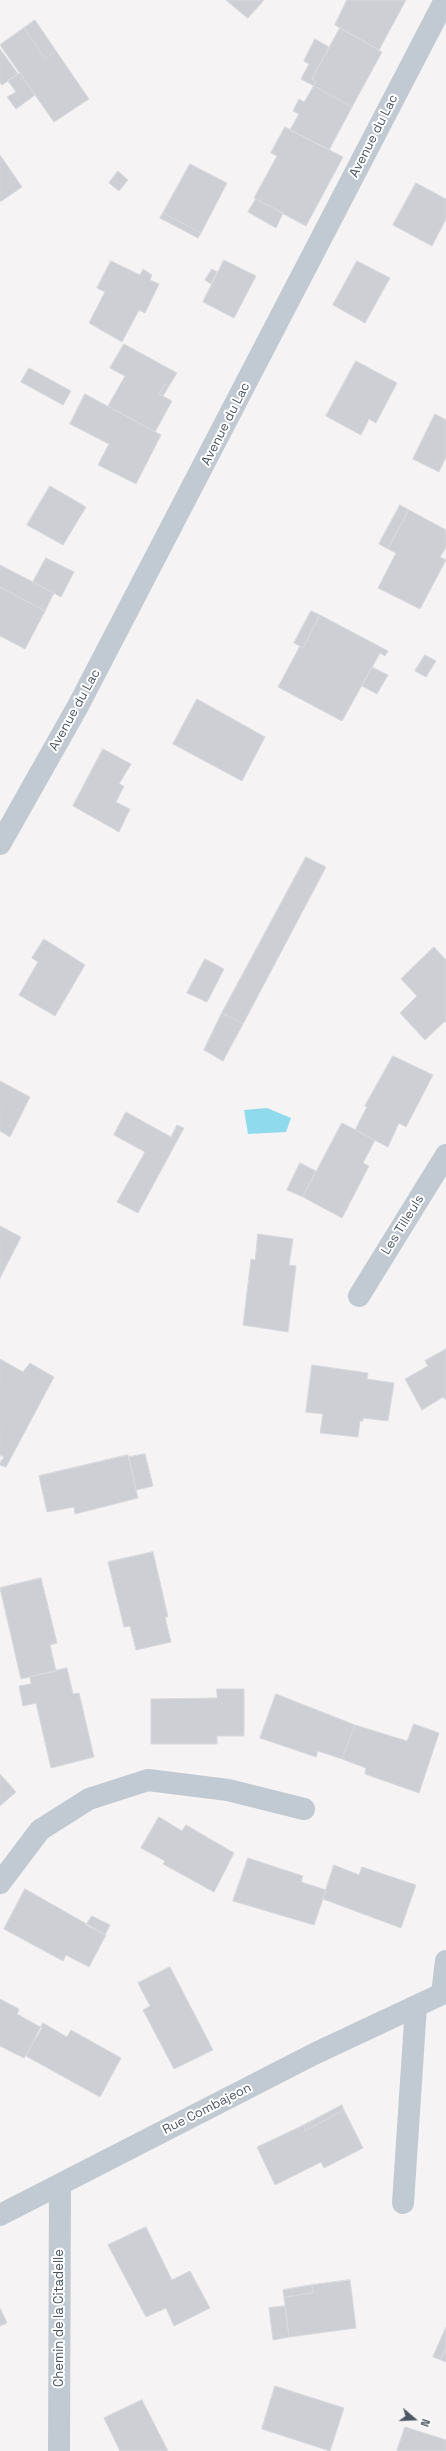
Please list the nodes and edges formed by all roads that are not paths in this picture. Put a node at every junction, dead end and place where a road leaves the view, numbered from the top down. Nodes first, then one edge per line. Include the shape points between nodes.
1 (445, 0) edge
2 (0, 844) edge
3 (446, 1155) edge
4 (359, 1296) dead end
5 (304, 1809) dead end
6 (0, 1884) edge
7 (446, 1961) edge
8 (444, 1993) edge
9 (416, 2006) junction
10 (60, 2186) junction
11 (403, 2203) dead end
12 (0, 2215) edge
13 (59, 2451) edge

1 - 2 street, Avenue du Lac via 78,706
3 - 4 street, Les Tilleuls
5 - 6 street via 228,1790 148,1780 89,1800 40,1830
7 - 8 street, Rue Combajeon
8 - 9 street, Rue Combajeon
9 - 10 street, Rue Combajeon via 314,2054
9 - 11 street
10 - 12 street, Rue Combajeon
10 - 13 street, Chemin de la Citadelle

